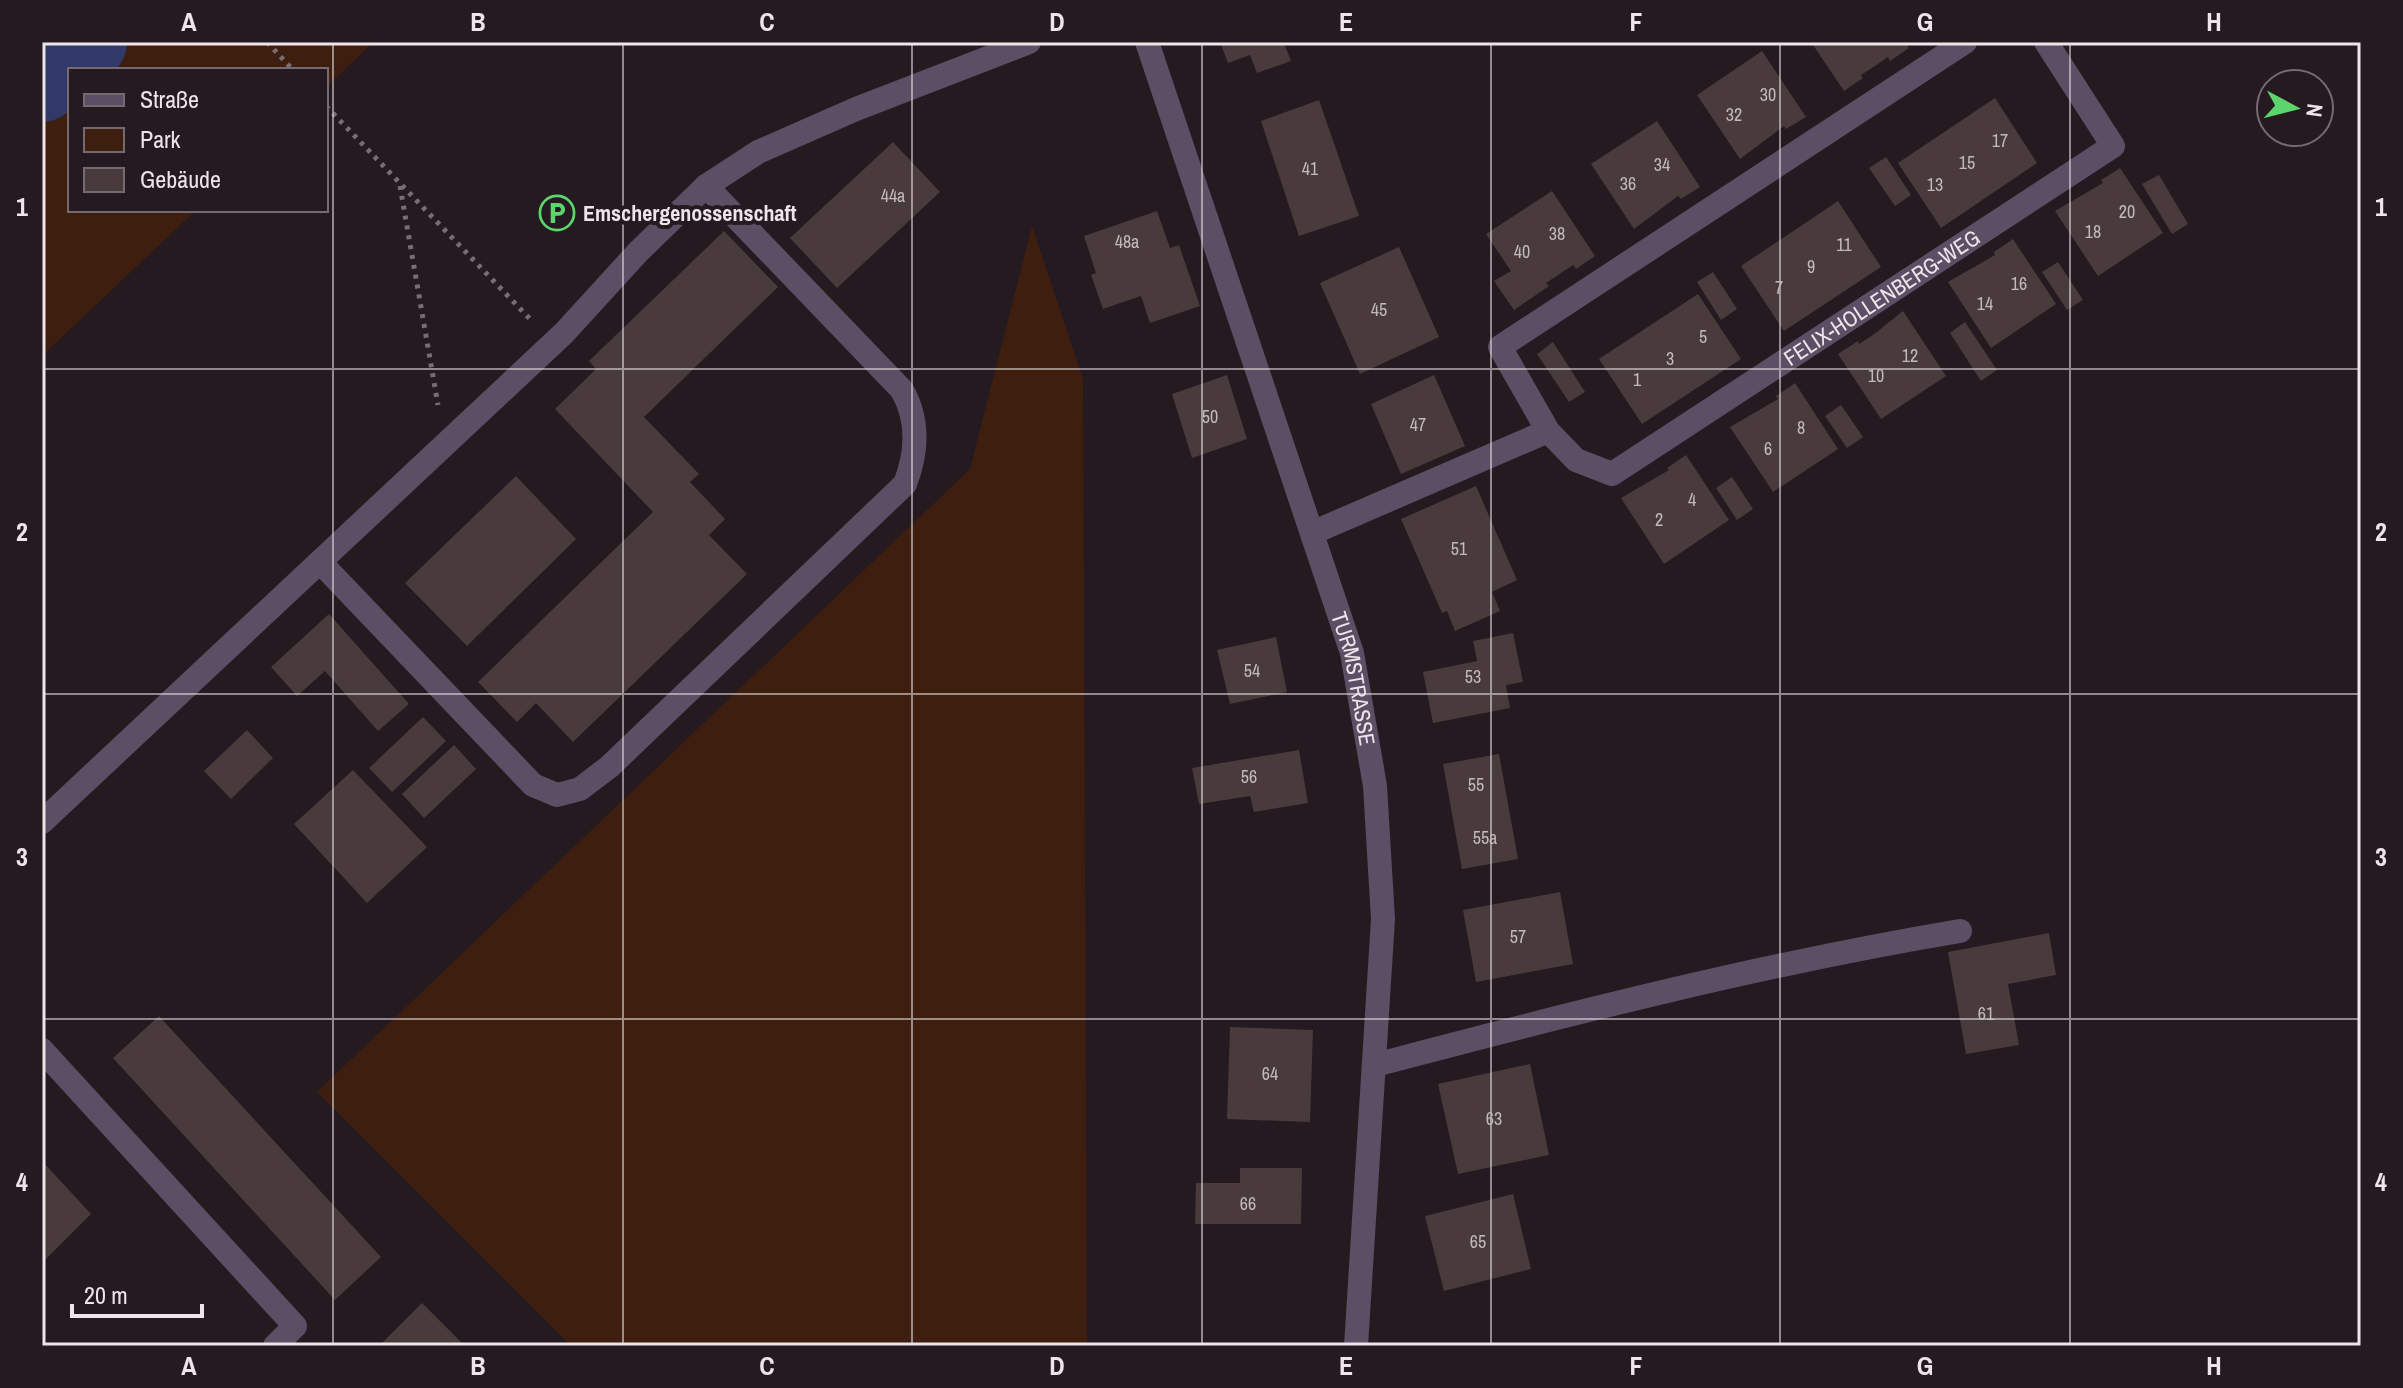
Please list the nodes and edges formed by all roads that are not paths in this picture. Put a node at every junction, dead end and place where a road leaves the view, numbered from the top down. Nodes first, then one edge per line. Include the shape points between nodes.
1 (1029, 42) edge
2 (1147, 42) edge
3 (1965, 42) edge
4 (2046, 42) edge
5 (706, 186) junction
6 (1548, 431) junction
7 (1312, 533) junction
8 (320, 562) junction
9 (42, 822) edge
10 (1960, 931) dead end
11 (42, 1050) edge
12 (1375, 1065) junction
13 (275, 1346) edge
14 (1356, 1346) edge

1 - 5 street via 758,152
2 - 7 street, TURMSTRASSE
3 - 6 street, FELIX-HOLLENBERG-WEG via 1500,347
4 - 6 street, FELIX-HOLLENBERG-WEG via 2113,146 1612,474 1576,460
5 - 8 street via 553,343
5 - 8 street via 902,390 911,406 915,438 905,484 609,767 580,789 557,795 533,785
6 - 7 street
7 - 12 street, TURMSTRASSE via 1352,653 1375,786 1383,919
8 - 9 street
10 - 12 street via 1702,985
11 - 13 street via 295,1326
12 - 14 street, TURMSTRASSE

